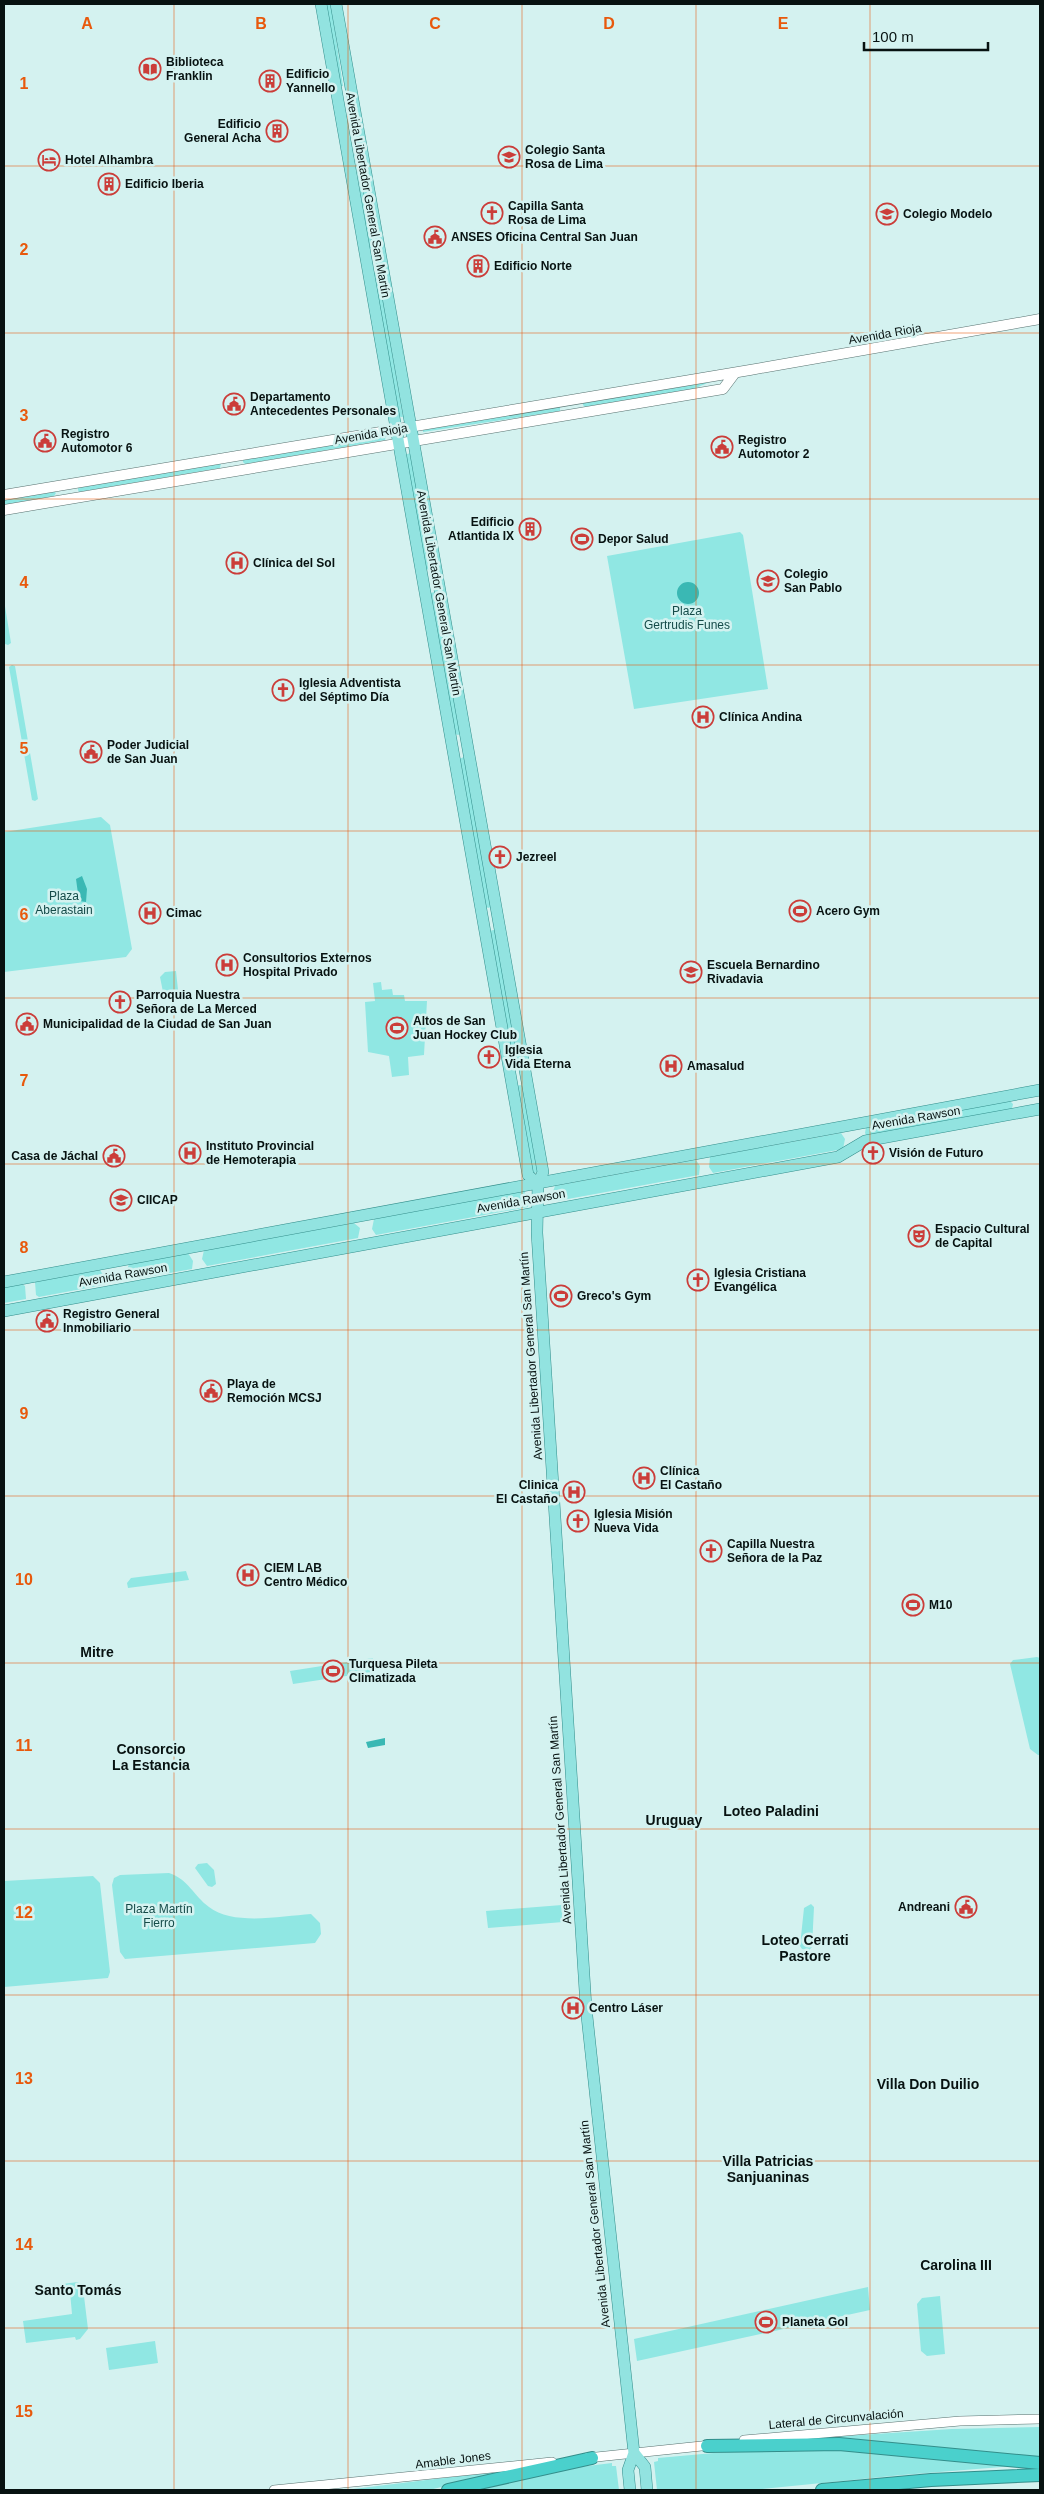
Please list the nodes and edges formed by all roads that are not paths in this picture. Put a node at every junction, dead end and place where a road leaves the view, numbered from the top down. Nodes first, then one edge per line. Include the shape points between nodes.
1 (321, 4) edge
2 (336, 4) edge
3 (1040, 319) edge
4 (735, 373) junction
5 (411, 425) junction
6 (396, 428) junction
7 (414, 440) junction
8 (398, 442) junction
9 (4, 495) edge
10 (4, 510) edge
11 (1040, 1090) edge
12 (1040, 1109) edge
13 (538, 1184) junction
14 (537, 1212) junction
15 (4, 1282) edge
16 (4, 1310) edge
17 (1040, 2419) edge
18 (706, 2446) junction
19 (634, 2453) junction
20 (592, 2458) junction
21 (1040, 2463) edge
22 (1040, 2475) edge
23 (274, 2490) edge
24 (292, 2490) edge
25 (448, 2490) edge
26 (630, 2490) edge
27 (647, 2490) edge
28 (822, 2490) edge

1 - 6 main road, Avenida Libertador General San Martín
2 - 5 main road, Avenida Libertador General San Martín
3 - 4 main road, Avenida Rioja
4 - 5 main road, Avenida Rioja
4 - 7 main road, Avenida Rioja via 723,388
5 - 6 main road, Avenida Rioja
5 - 7 main road, Avenida Libertador General San Martín
6 - 8 main road, Avenida Libertador General San Martín
6 - 9 main road, Avenida Rioja
7 - 8 main road, Avenida Rioja
7 - 13 main road, Avenida Libertador General San Martín via 543,1172
8 - 10 main road, Avenida Rioja
8 - 13 main road, Avenida Libertador General San Martín via 528,1175
11 - 13 main road, Avenida Rawson
12 - 14 main road, Avenida Rawson via 865,1141 838,1157
13 - 14 main road, Avenida Libertador General San Martín
13 - 15 main road, Avenida Rawson
14 - 16 main road, Avenida Rawson
14 - 19 main road, Avenida Libertador General San Martín via 586,2007
17 - 18 street, Lateral de Circunvalación via 960,2421 832,2431
18 - 19 street, Lateral de Circunvalación
18 - 21 highway via 839,2444
19 - 20 street, Amable Jones
19 - 26 main road, Avenida Libertador General San Martín via 628,2470
19 - 27 main road, Avenida Libertador General San Martín via 645,2467
20 - 24 street, Amable Jones
20 - 25 highway
22 - 28 highway via 940,2479
23 - 24 street, Amable Jones

